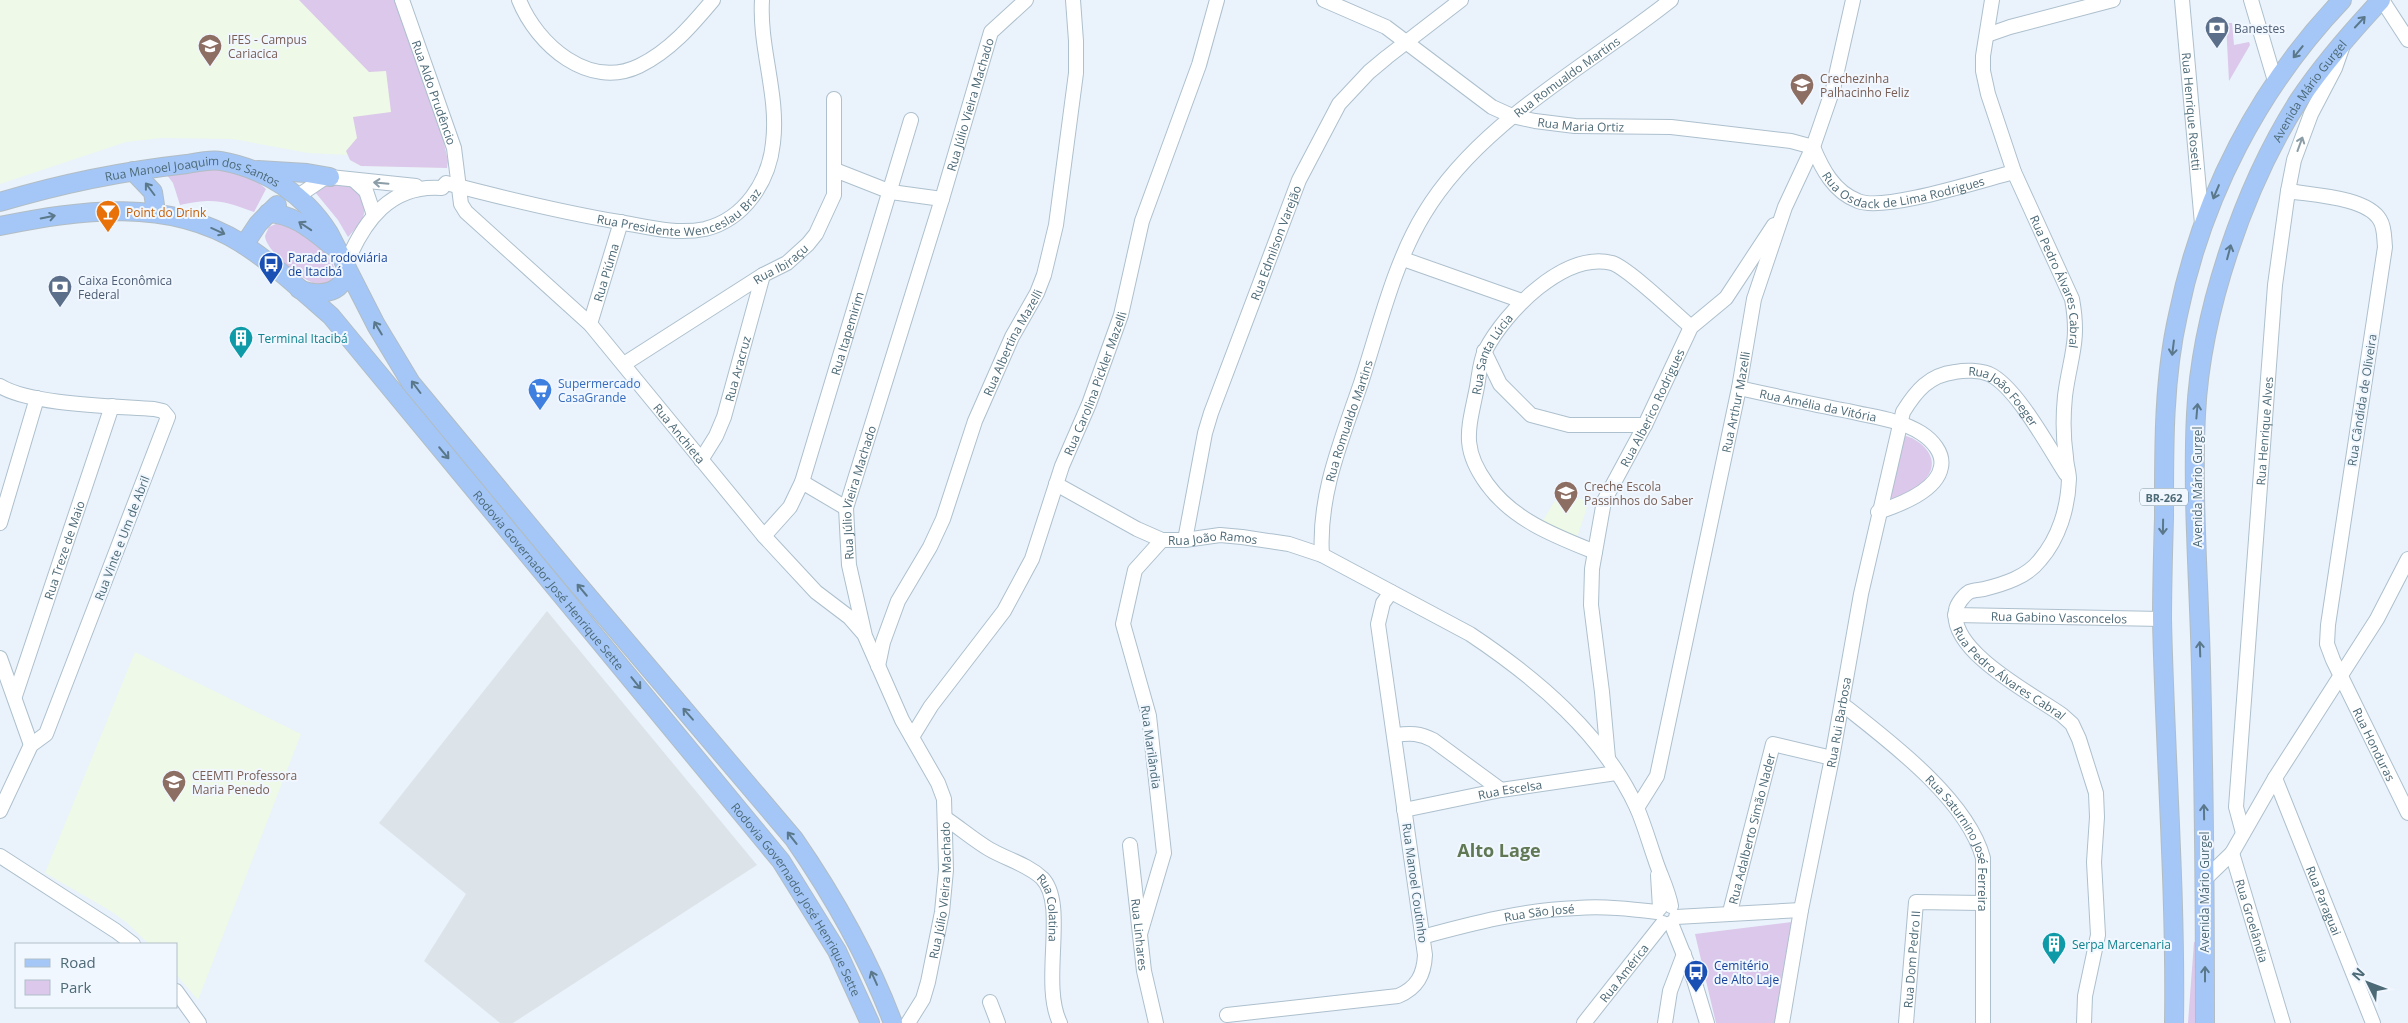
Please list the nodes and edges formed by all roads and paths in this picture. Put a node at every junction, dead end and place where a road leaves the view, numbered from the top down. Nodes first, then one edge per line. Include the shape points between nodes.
1 (402, 0) edge
2 (519, 0) edge
3 (713, 0) edge
4 (762, 0) edge
5 (1026, 0) edge
6 (1073, 0) edge
7 (1217, 0) edge
8 (1324, 0) edge
9 (1462, 0) edge
10 (1671, 0) edge
11 (1853, 0) edge
12 (1992, 0) edge
13 (2113, 0) edge
14 (2182, 0) edge
15 (2251, 0) edge
16 (2342, 0) edge
17 (2381, 0) edge
18 (1987, 35) junction
19 (2344, 40) junction
20 (2408, 40) edge
21 (1405, 43) junction
22 (2275, 81) junction
23 (834, 99) dead end
24 (1512, 116) junction
25 (911, 120) dead end
26 (1812, 147) junction
27 (253, 170) junction
28 (835, 170) junction
29 (133, 171) junction
30 (2014, 172) junction
31 (330, 178) junction
32 (354, 180) junction
33 (458, 186) junction
34 (442, 188) junction
35 (2288, 191) junction
36 (890, 192) junction
37 (298, 196) junction
38 (942, 199) junction
39 (0, 202) edge
40 (1785, 207) junction
41 (156, 212) junction
42 (268, 213) junction
43 (374, 215) junction
44 (621, 222) junction
45 (2202, 224) junction
46 (0, 226) edge
47 (244, 245) junction
48 (342, 258) junction
49 (1402, 258) junction
50 (763, 275) junction
51 (299, 289) junction
52 (1726, 298) junction
53 (1522, 301) junction
54 (1752, 308) junction
55 (590, 324) junction
56 (1691, 327) junction
57 (1484, 351) junction
58 (624, 364) junction
59 (0, 386) edge
60 (1739, 388) junction
61 (37, 398) junction
62 (112, 406) junction
63 (1898, 422) junction
64 (1644, 425) junction
65 (701, 460) junction
66 (2069, 479) junction
67 (802, 482) junction
68 (1056, 484) junction
69 (846, 508) junction
70 (1878, 512) junction
71 (0, 523) edge
72 (764, 536) junction
73 (1162, 540) junction
74 (1185, 540) junction
75 (1595, 552) junction
76 (1322, 555) junction
77 (2408, 560) edge
78 (1391, 592) junction
79 (1955, 615) junction
80 (2162, 619) junction
81 (865, 636) junction
82 (0, 658) edge
83 (878, 666) junction
84 (2341, 676) junction
85 (15, 696) junction
86 (1842, 704) junction
87 (1396, 735) junction
88 (912, 737) junction
89 (31, 745) junction
90 (1608, 758) junction
91 (1832, 758) junction
92 (1616, 773) junction
93 (2276, 778) junction
94 (1501, 790) junction
95 (1637, 808) junction
96 (1404, 810) junction
97 (0, 811) edge
98 (2408, 813) edge
99 (945, 818) junction
100 (2243, 833) junction
101 (1130, 845) dead end
102 (2232, 853) junction
103 (0, 856) edge
104 (2205, 879) junction
105 (1982, 903) junction
106 (1801, 910) junction
107 (1730, 912) junction
108 (1666, 915) junction
109 (1140, 934) junction
110 (1422, 937) junction
111 (131, 943) edge
112 (1684, 954) junction
113 (178, 993) edge
114 (990, 1002) dead end
115 (186, 1003) junction
116 (1227, 1015) dead end
117 (188, 1023) edge
118 (199, 1023) edge
119 (870, 1023) edge
120 (893, 1023) edge
121 (908, 1023) edge
122 (998, 1023) edge
123 (1060, 1023) edge
124 (1156, 1023) edge
125 (1584, 1023) edge
126 (1665, 1023) edge
127 (1707, 1023) edge
128 (1782, 1023) edge
129 (1906, 1023) edge
130 (1983, 1023) edge
131 (2084, 1023) edge
132 (2174, 1023) edge
133 (2205, 1023) edge
134 (2283, 1023) edge
135 (2373, 1023) edge

1 - 33 street, Rua Aldo Prudêncio via 454,148
2 - 3 street via 538,33 564,58 581,67 618,72 638,66 668,48
4 - 44 street, Rua Presidente Wenceslau Braz via 775,127 770,159 760,185 742,210 706,228 667,231
5 - 38 street, Rua Júlio Vieira Machado via 991,32
6 - 83 street, Rua Albertina Mazelli via 1076,74 1056,225 1044,275 975,421 943,519 898,600
7 - 68 street, Rua Carolina Pickler Mazelli via 1198,65 1142,221 1121,315
8 - 21 street, Rua Maria Ortiz via 1381,24
9 - 21 street, Rua Edmilson Varejão
10 - 24 street, Rua Romualdo Martins
11 - 26 street, Rua Arthur Mazelli via 1833,89
12 - 18 street, Rua Pedro Álvares Cabral
13 - 18 street
14 - 45 street, Rua Henrique Rosetti
15 - 22 street
16 -> 22 main road, BR-262
19 -> 17 main road, Avenida Mário Gurgel / BR-262
17 - 20 street
18 - 30 street, Rua Pedro Álvares Cabral via 1983,71
35 -> 19 street, Rua Henrique Alves via 2294,160 2311,114 2336,68
104 -> 19 main road, Avenida Mário Gurgel / BR-262 via 2196,413 2207,333 2232,242 2268,155 2299,100
21 - 24 street, Rua Maria Ortiz via 1492,107
21 - 74 street, Rua Edmilson Varejão via 1369,72 1339,104 1299,180 1211,413
22 -> 45 main road, BR-262 via 2226,168
23 - 28 street, Rua Ibiraçu
24 - 26 street, Rua Maria Ortiz via 1575,126 1671,126 1792,141
24 - 49 street, Rua Romualdo Martins via 1445,182 1422,216
25 - 36 street, Rua Itapemirim
26 - 30 street, Rua Osdack de Lima Rodrigues via 1821,167 1838,187 1867,204 1894,202
26 - 40 street, Rua Arthur Mazelli
27 - 29 main road, Rua Manoel Joaquim dos Santos via 219,160
27 - 31 main road via 307,173
27 - 37 main road, Rua Manoel Joaquim dos Santos
28 - 36 street
28 - 50 street, Rua Ibiraçu via 834,195 816,234 799,255
29 - 39 main road, Rua Manoel Joaquim dos Santos
41 -> 29 main road via 154,192
30 - 66 street, Rua Pedro Álvares Cabral via 2072,299 2076,318 2074,354 2064,411
31 - 32 street, Rua Presidente Wenceslau Braz
31 - 37 street via 323,179
34 -> 32 street, Rua Presidente Wenceslau Braz
32 - 43 street via 366,191
33 - 34 street, Rua Presidente Wenceslau Braz via 446,183
33 - 44 street, Rua Presidente Wenceslau Braz
33 - 55 street, Rua Anchieta via 460,204 472,218
34 - 43 street, Rua Presidente Wenceslau Braz via 426,187 402,194
35 - 84 street, Rua Cândida de Oliveira via 2358,203 2380,220 2384,233 2385,247 2328,624 2327,644
35 - 100 street, Rua Henrique Alves via 2275,285 2236,807
36 - 38 street
36 - 67 street, Rua Itapemirim
37 - 42 main road via 283,201
37 - 48 main road, Rua Manoel Joaquim dos Santos via 321,220
38 - 69 street, Rua Júlio Vieira Machado
40 - 52 street, Rua Alberico Rodrigues
40 - 54 street, Rua Arthur Mazelli
46 -> 41 main road via 61,214 120,210
41 -> 47 main road, Rodovia Governador José Henrique Sette via 205,225
42 - 47 main road
48 -> 42 main road via 295,219
43 - 48 street, Rua Presidente Wenceslau Braz
44 - 55 street, Rua Piúma
45 -> 80 main road, BR-262 via 2177,316 2165,416
47 - 51 main road, Rodovia Governador José Henrique Sette
48 - 51 main road via 341,285 333,291 317,294
120 -> 48 main road, Rodovia Governador José Henrique Sette via 857,941 794,839 557,560 412,382 376,325
49 - 53 street
49 - 76 street, Rua Romualdo Martins via 1329,480 1322,521
50 - 58 street, Rua Ibiraçu
50 - 65 street, Rua Aracruz via 724,417
51 -> 119 main road, Rodovia Governador José Henrique Sette via 330,316 781,861 837,950
52 - 54 street via 1742,296
52 - 56 street, Rua Alberico Rodrigues
53 - 56 street, Rua Santa Lúcia via 1572,267 1601,262 1614,264
53 - 57 street, Rua Santa Lúcia
54 - 60 street, Rua Arthur Mazelli
55 - 58 street, Rua Anchieta
56 - 64 street, Rua Alberico Rodrigues
57 - 64 street via 1500,384 1531,415 1568,425
57 - 75 street, Rua Santa Lúcia via 1467,433 1480,473 1510,510 1550,533
58 - 65 street, Rua Anchieta
59 - 61 street, Rua Vinte e Um de Abril
60 - 63 street, Rua Amélia da Vitória
60 - 95 street, Rua Arthur Mazelli via 1656,776
61 - 62 street, Rua Vinte e Um de Abril
61 - 71 street
62 - 85 street, Rua Treze de Maio
62 - 89 street, Rua Vinte e Um de Abril via 154,409 163,411 168,417 46,734
63 - 66 street, Rua João Foeger via 1917,391 1936,376 1962,370 1988,374 1998,379 2014,396
63 - 70 street, Rua Rui Barbosa
63 - 70 street, Rua Amélia da Vitória via 1921,433 1935,446 1942,460 1940,471 1920,492
64 - 75 street, Rua Alberico Rodrigues via 1604,501
65 - 72 street, Rua Anchieta
66 - 79 street, Rua Pedro Álvares Cabral via 2057,535 2039,562 2016,578 1969,592 1957,605
67 - 69 street
67 - 72 street, Rua Itapemirim via 790,507
68 - 73 street, Rua João Ramos
68 - 88 street, Rua Carolina Pickler Mazelli via 1032,559 1009,603 931,706
69 - 81 street, Rua Júlio Vieira Machado via 849,565
70 - 86 street, Rua Rui Barbosa
72 - 81 street, Rua Anchieta via 816,592 849,617
73 - 74 street, Rua João Ramos
73 - 109 street, Rua Marilândia via 1135,570 1123,624 1149,716 1164,852
74 - 76 street, Rua João Ramos via 1220,535 1242,537 1289,544
75 - 90 street, Rua Alberico Rodrigues via 1590,606
76 - 78 street
77 - 84 street via 2377,619
78 - 87 street, Rua Manoel Coutinho via 1383,603 1378,624
78 - 90 street via 1470,634 1517,666 1558,702
79 - 80 street, Rua Gabino Vasconcelos
79 - 131 street, Rua Pedro Álvares Cabral via 1962,634 1979,657 2072,724 2091,772 2096,793 2094,862 2098,934 2084,996
80 - 132 main road, BR-262
81 - 83 street, Rua Júlio Vieira Machado
82 - 85 street
83 - 88 street, Rua Júlio Vieira Machado
84 - 93 street
84 - 98 street, Rua Honduras
85 - 89 street
86 - 91 street, Rua Rui Barbosa
86 - 105 street, Rua Saturnino José Ferreira via 1914,764 1964,818 1983,858
87 - 94 street via 1411,732 1428,737
87 - 96 street, Rua Manoel Coutinho
88 - 99 street, Rua Júlio Vieira Machado via 938,783 944,799
89 - 97 street, Rua Vinte e Um de Abril
90 - 92 street
91 - 106 street, Rua Rui Barbosa
91 - 107 street, Rua Adalberto Simão Nader via 1773,744
92 - 94 street, Rua Escelsa
92 - 95 street
93 - 100 street
93 - 135 street, Rua Paraguai
94 - 96 street, Rua Escelsa
95 - 108 street via 1658,870
96 - 110 street, Rua Manoel Coutinho
99 - 121 street, Rua Júlio Vieira Machado via 946,892 934,960 923,999
99 - 123 street, Rua Colatina via 989,848 1030,869 1048,886 1054,917 1051,983
100 - 102 street
101 - 109 street, Rua Linhares
102 - 104 street
102 - 134 street, Rua Groelândia
103 - 111 street
133 -> 104 main road, Avenida Mário Gurgel / BR-262
105 - 129 street, Rua Dom Pedro II via 1916,902
105 - 130 street, Rua Saturnino José Ferreira
106 - 107 street, Rua São José
106 - 128 street, Rua Rui Barbosa
107 - 108 street, Rua São José
108 - 110 street, Rua São José via 1614,908 1534,911
108 - 112 street
108 - 125 street, Rua América
109 - 124 street, Rua Linhares via 1144,971
110 - 116 street, Rua Manoel Coutinho via 1425,955 1422,975 1416,985 1398,996
112 - 126 street via 1670,991
112 - 127 street
113 - 115 street
114 - 122 street
115 - 117 street
115 - 118 street

